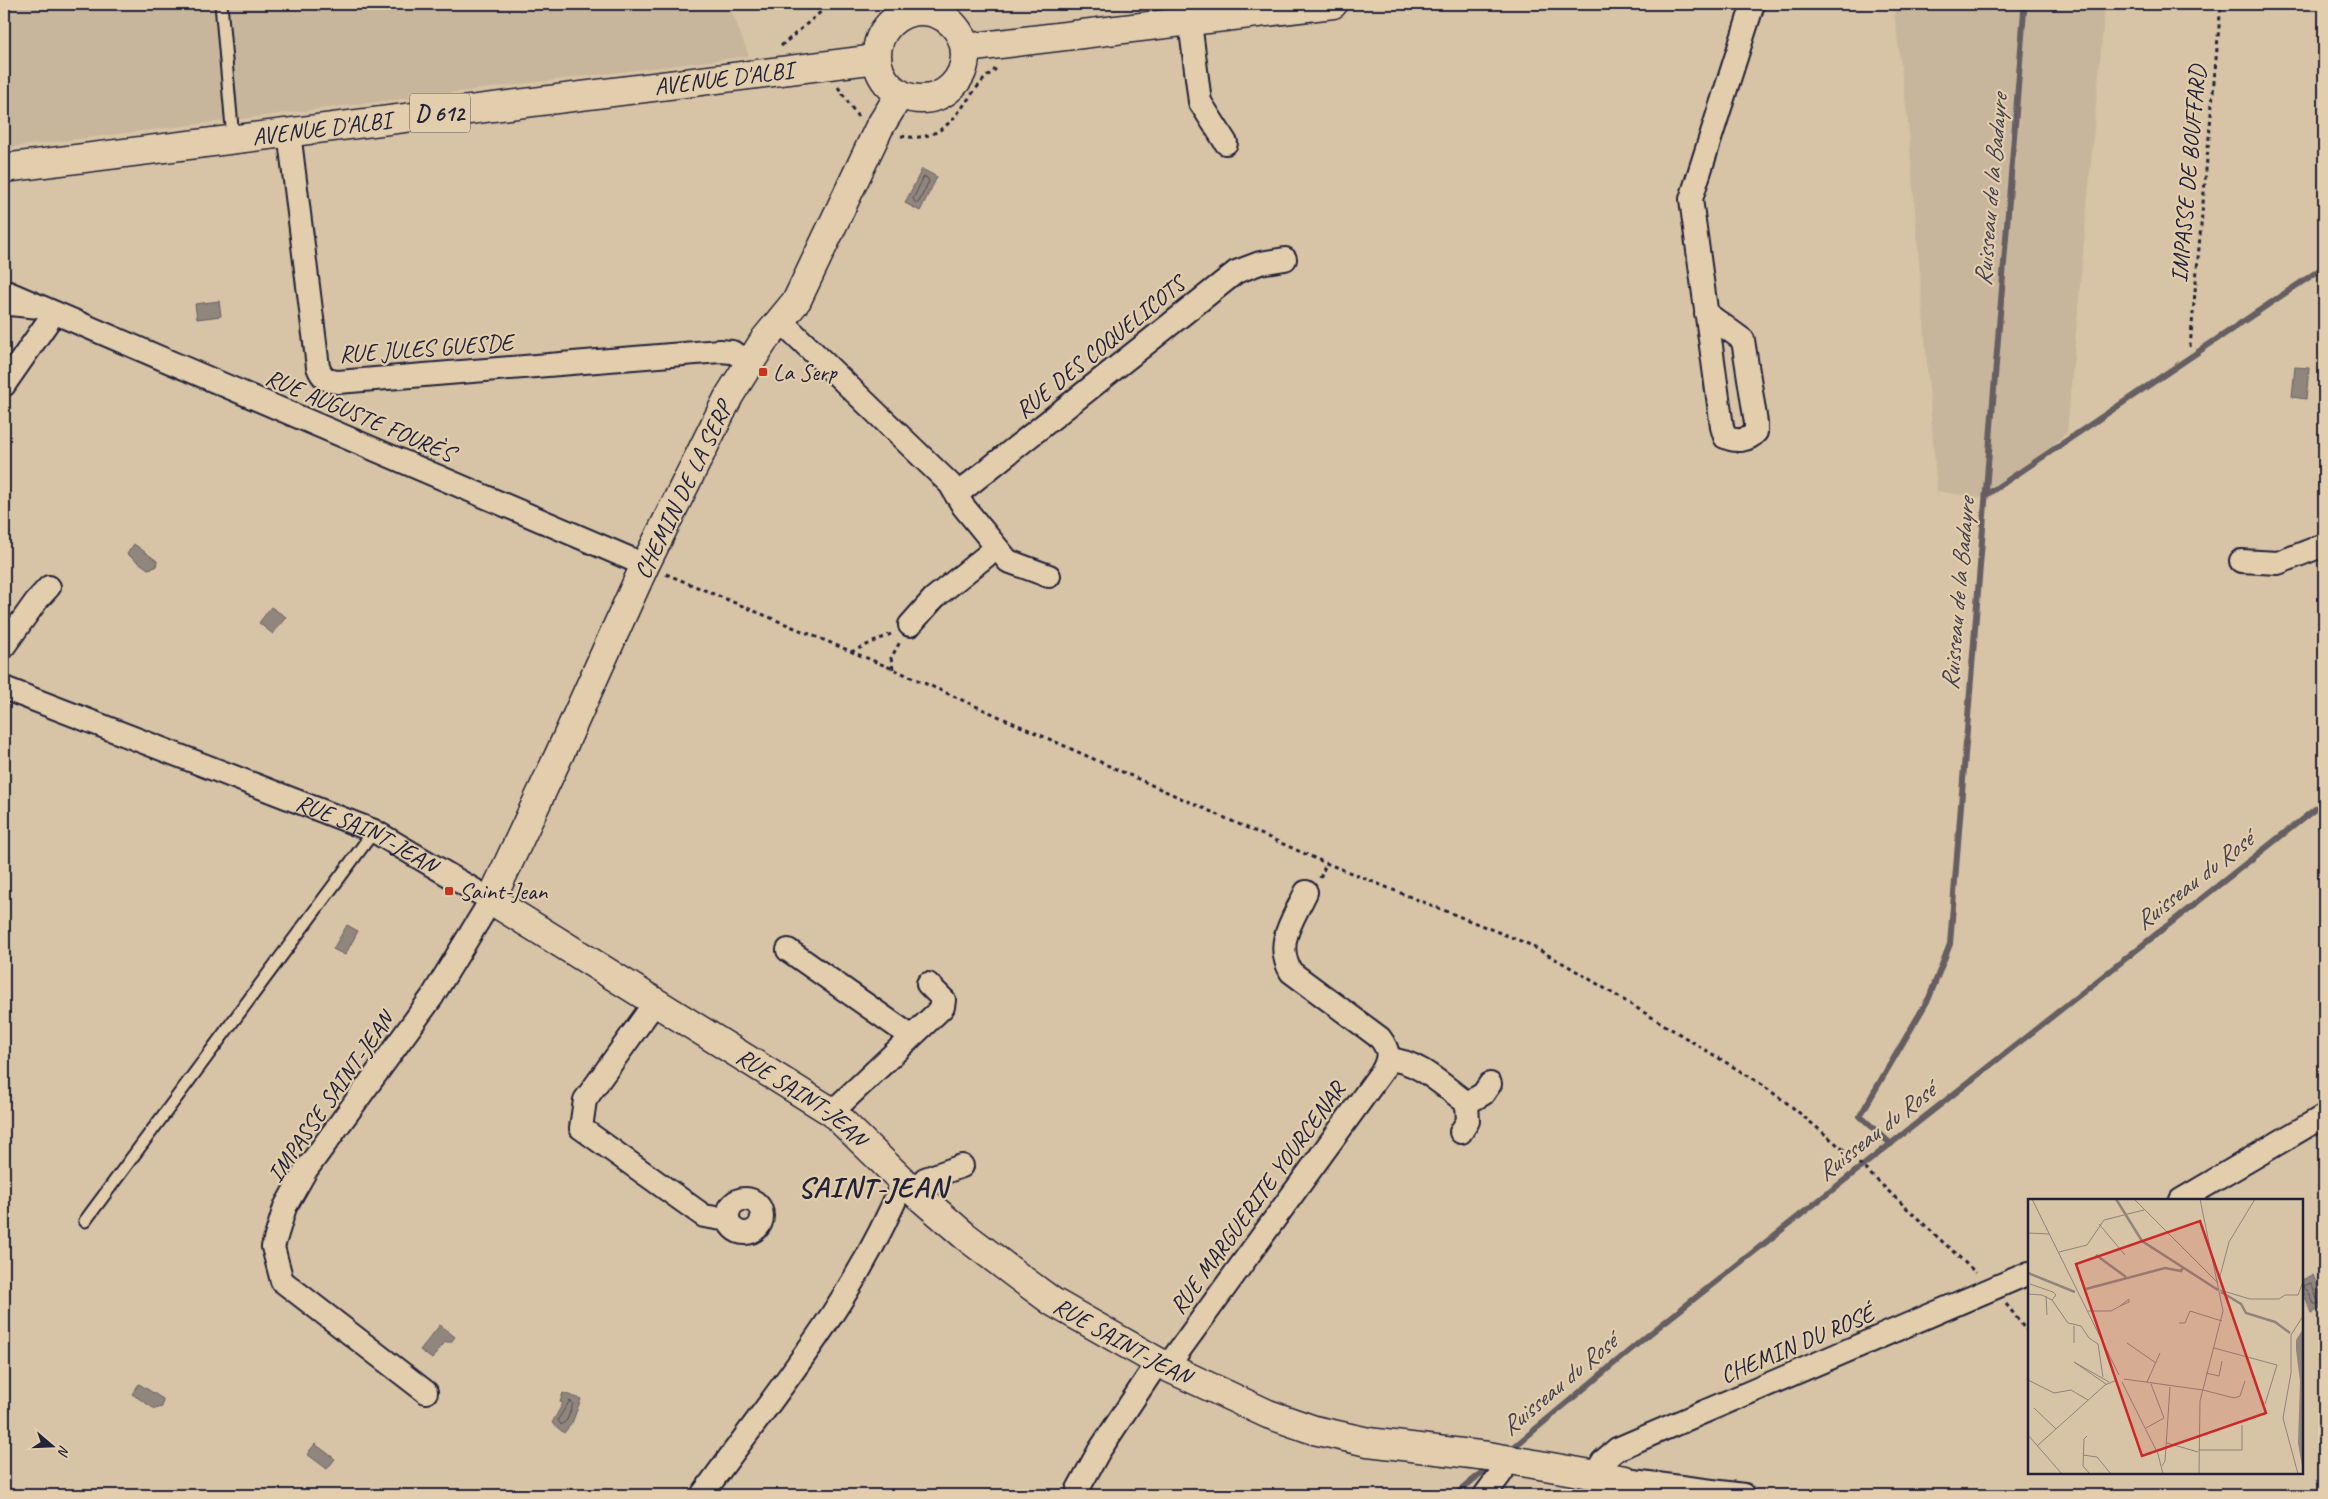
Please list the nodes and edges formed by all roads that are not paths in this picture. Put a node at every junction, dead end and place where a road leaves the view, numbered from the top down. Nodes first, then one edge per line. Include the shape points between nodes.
1 (221, 4) edge
2 (1333, 4) edge
3 (1754, 4) edge
4 (919, 7) edge
5 (1190, 22) junction
6 (966, 48) junction
7 (877, 59) junction
8 (900, 94) junction
9 (289, 132) junction
10 (233, 139) junction
11 (1226, 143) dead end
12 (4, 168) edge
13 (1285, 259) dead end
14 (4, 291) edge
15 (4, 309) edge
16 (54, 313) junction
17 (1706, 313) junction
18 (781, 321) junction
19 (750, 361) junction
20 (4, 385) edge
21 (956, 495) junction
22 (2324, 545) edge
23 (996, 548) junction
24 (2241, 560) dead end
25 (645, 565) junction
26 (1049, 576) dead end
27 (50, 587) dead end
28 (910, 625) road end
29 (4, 646) edge
30 (4, 688) edge
31 (374, 831) junction
32 (1306, 892) dead end
33 (491, 900) junction
34 (788, 950) dead end
35 (928, 984) dead end
36 (656, 1002) junction
37 (910, 1038) junction
38 (1388, 1059) junction
39 (1490, 1084) dead end
40 (1467, 1103) junction
41 (832, 1112) junction
42 (2324, 1116) edge
43 (1461, 1132) dead end
44 (962, 1166) dead end
45 (908, 1186) junction
46 (2182, 1199) edge
47 (728, 1220) dead end
48 (85, 1221) dead end
49 (2028, 1273) edge
50 (1163, 1364) junction
51 (426, 1392) dead end
52 (1496, 1458) junction
53 (1595, 1475) junction
54 (1626, 1488) edge
55 (1078, 1489) dead end
56 (702, 1495) edge
57 (1485, 1495) edge
58 (1744, 1495) edge

1 - 10 lane
2 - 5 street
3 - 17 street via 1691,199
4 - 6 street via 954,24
4 - 7 street via 893,20 884,30 878,42
5 - 6 street
5 - 11 street via 1200,102
6 - 8 street via 961,76 947,91 928,99
7 - 8 street via 883,78
7 - 9 street, AVENUE D'ALBI / D 612
8 - 18 street, CHEMIN DE LA SERP via 879,128 797,300
9 - 10 street, AVENUE D'ALBI / D 612
9 - 19 street, RUE JULES GUESDE via 318,367 321,376 328,381 720,351 732,352
10 - 12 street, AVENUE D'ALBI / D 612
13 - 21 street, RUE DES COQUELICOTS via 1260,263 1236,272
14 - 16 street, RUE AUGUSTE FOURÈS
15 - 16 lane, RUE AUGUSTE FOURÈS
16 - 20 street
16 - 25 street, RUE AUGUSTE FOURÈS
17 - 17 street via 1725,437 1733,440 1751,438 1756,432 1756,423 1743,340
18 - 19 street, CHEMIN DE LA SERP
18 - 21 street via 943,477
19 - 25 street, CHEMIN DE LA SERP via 729,396
21 - 23 street
22 - 24 street via 2278,563
23 - 26 street via 1008,561
23 - 28 street via 934,598
25 - 33 street, CHEMIN DE LA SERP
27 - 29 street
30 - 31 street, RUE SAINT-JEAN
31 - 33 street, RUE SAINT-JEAN
31 - 48 lane
32 - 38 street via 1285,937 1285,962 1291,972 1380,1038 1388,1048
33 - 36 street, RUE SAINT-JEAN
33 - 51 street, IMPASSE SAINT-JEAN via 432,998 306,1170 285,1207 273,1247 282,1281
34 - 37 street
35 - 37 street via 944,1000 943,1006
36 - 41 street, RUE SAINT-JEAN
36 - 47 street via 586,1100 581,1128 704,1216
37 - 41 street
38 - 40 street via 1416,1066
38 - 50 street, RUE MARGUERITE YOURCENAR via 1383,1070
39 - 40 street via 1483,1094
40 - 43 street via 1468,1121
41 - 45 street, RUE SAINT-JEAN
42 - 46 street
44 - 45 street
45 - 50 street, RUE SAINT-JEAN via 965,1236 1053,1302
45 - 56 street via 858,1274 819,1334
49 - 53 street, CHEMIN DU ROSÉ via 1617,1449 1603,1461
50 - 52 street, RUE SAINT-JEAN via 1268,1414 1314,1430 1368,1442
50 - 55 street, RUE MARGUERITE YOURCENAR via 1099,1451
52 - 53 street, RUE SAINT-JEAN
52 - 57 street via 1502,1472
53 - 54 street, RUE SAINT-JEAN
54 - 58 street

